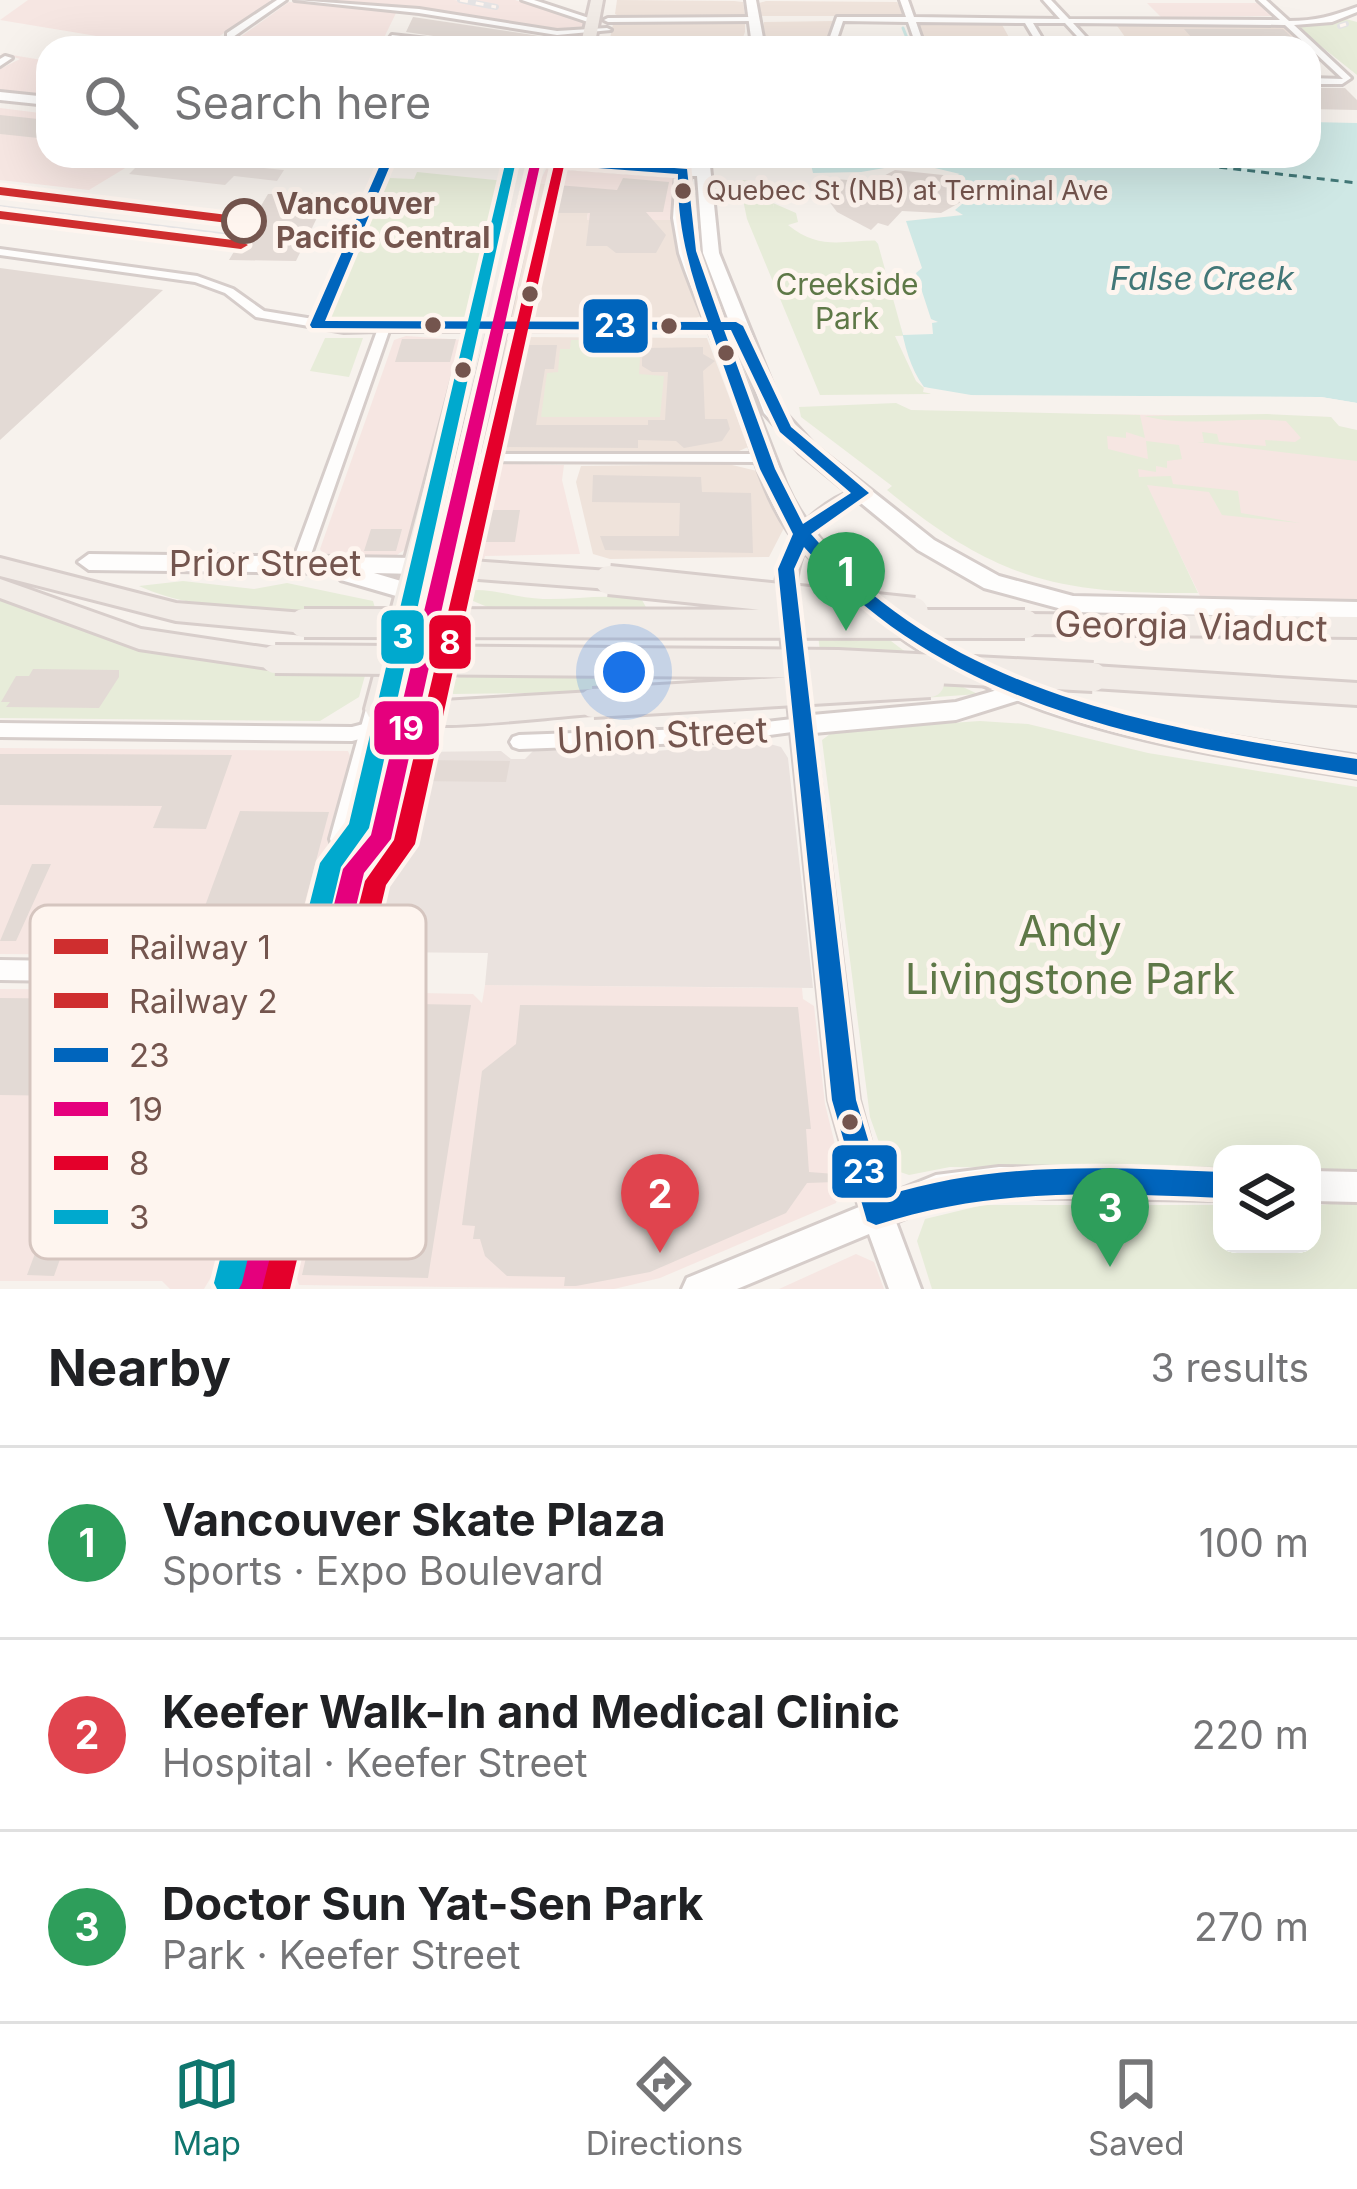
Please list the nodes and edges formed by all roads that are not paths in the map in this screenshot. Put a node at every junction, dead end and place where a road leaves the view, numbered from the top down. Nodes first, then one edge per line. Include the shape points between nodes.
1 (282, 0) edge
2 (299, 0) edge
3 (526, 0) edge
4 (597, 0) edge
5 (611, 0) edge
6 (751, 0) edge
7 (904, 0) edge
8 (1047, 0) edge
9 (1262, 0) edge
10 (1357, 5) edge
11 (410, 10) junction
12 (911, 20) junction
13 (938, 20) junction
14 (1069, 20) junction
15 (1286, 21) junction
16 (1028, 22) junction
17 (599, 26) edge
18 (550, 32) junction
19 (230, 35) dead end
20 (393, 36) edge
21 (547, 36) edge
22 (744, 36) edge
23 (750, 36) edge
24 (834, 36) edge
25 (917, 36) edge
26 (1037, 36) edge
27 (1082, 36) edge
28 (1300, 36) edge
29 (1321, 58) edge
30 (1321, 81) edge
31 (0, 100) edge
32 (36, 104) edge
33 (526, 168) edge
34 (684, 168) edge
35 (704, 168) edge
36 (0, 252) edge
37 (384, 328) junction
38 (486, 328) junction
39 (729, 330) junction
40 (464, 458) junction
41 (765, 458) junction
42 (861, 493) junction
43 (802, 532) junction
44 (89, 562) dead end
45 (300, 563) junction
46 (0, 567) edge
47 (422, 575) junction
48 (0, 588) edge
49 (1357, 610) edge
50 (1025, 624) junction
51 (1357, 627) edge
52 (1093, 677) junction
53 (1018, 692) junction
54 (1357, 694) edge
55 (419, 714) junction
56 (375, 721) junction
57 (801, 725) junction
58 (0, 730) edge
59 (519, 742) dead end
60 (1357, 767) edge
61 (353, 869) junction
62 (344, 905) edge
63 (0, 970) edge
64 (30, 970) edge
65 (1213, 1185) edge
66 (1321, 1186) edge
67 (1357, 1187) edge
68 (877, 1212) junction
69 (258, 1259) edge
70 (251, 1289) edge
71 (698, 1289) edge
72 (905, 1289) edge

1 - 19 street
2 - 11 street
3 - 17 street
4 - 17 main road
5 - 17 main road
6 - 23 main road
7 - 12 street
8 - 14 street
9 - 15 street
10 - 15 street via 1328,21
11 - 18 street
11 - 20 street
12 - 13 street
12 - 24 street via 839,20
12 - 25 street
13 - 14 street
13 - 16 street
14 - 15 street
14 - 16 street
14 - 27 street
15 - 28 street
16 - 26 street
17 - 18 street
17 - 22 street via 637,19
18 - 21 street
29 - 30 street via 1345,80
31 - 32 main road
33 - 38 main road
34 - 39 main road via 682,235
35 - 39 main road via 711,253
36 - 37 street via 197,279 275,318
37 - 38 street
37 - 45 street
38 - 39 street
38 - 40 main road
38 - 47 main road
39 - 41 main road
39 - 42 main road via 785,429
40 - 41 street
40 - 47 main road
41 - 43 main road
42 - 43 street
42 - 49 main road via 956,565 1029,594 1120,608
43 - 53 main road via 889,619
43 - 57 street via 786,569
44 - 45 main road, Prior Street
45 - 47 main road, Prior Street
46 - 50 main road, bridge via 176,612 304,623
47 - 50 main road, bridge via 609,580
47 - 55 main road
47 - 56 main road
48 - 52 main road, bridge via 157,643 275,658 838,664
50 - 51 main road, Georgia Viaduct
52 - 54 main road
52 - 55 main road, bridge
53 - 57 street, Union Street via 956,711
53 - 60 main road via 1136,730
55 - 56 main road
55 - 61 main road via 381,839
56 - 58 street
56 - 61 main road via 344,839
57 - 59 street, Union Street
57 - 68 street via 844,1100
61 - 62 main road
63 - 64 street
65 - 68 street via 977,1183
66 - 67 street
68 - 71 street
68 - 72 street
69 - 70 main road

